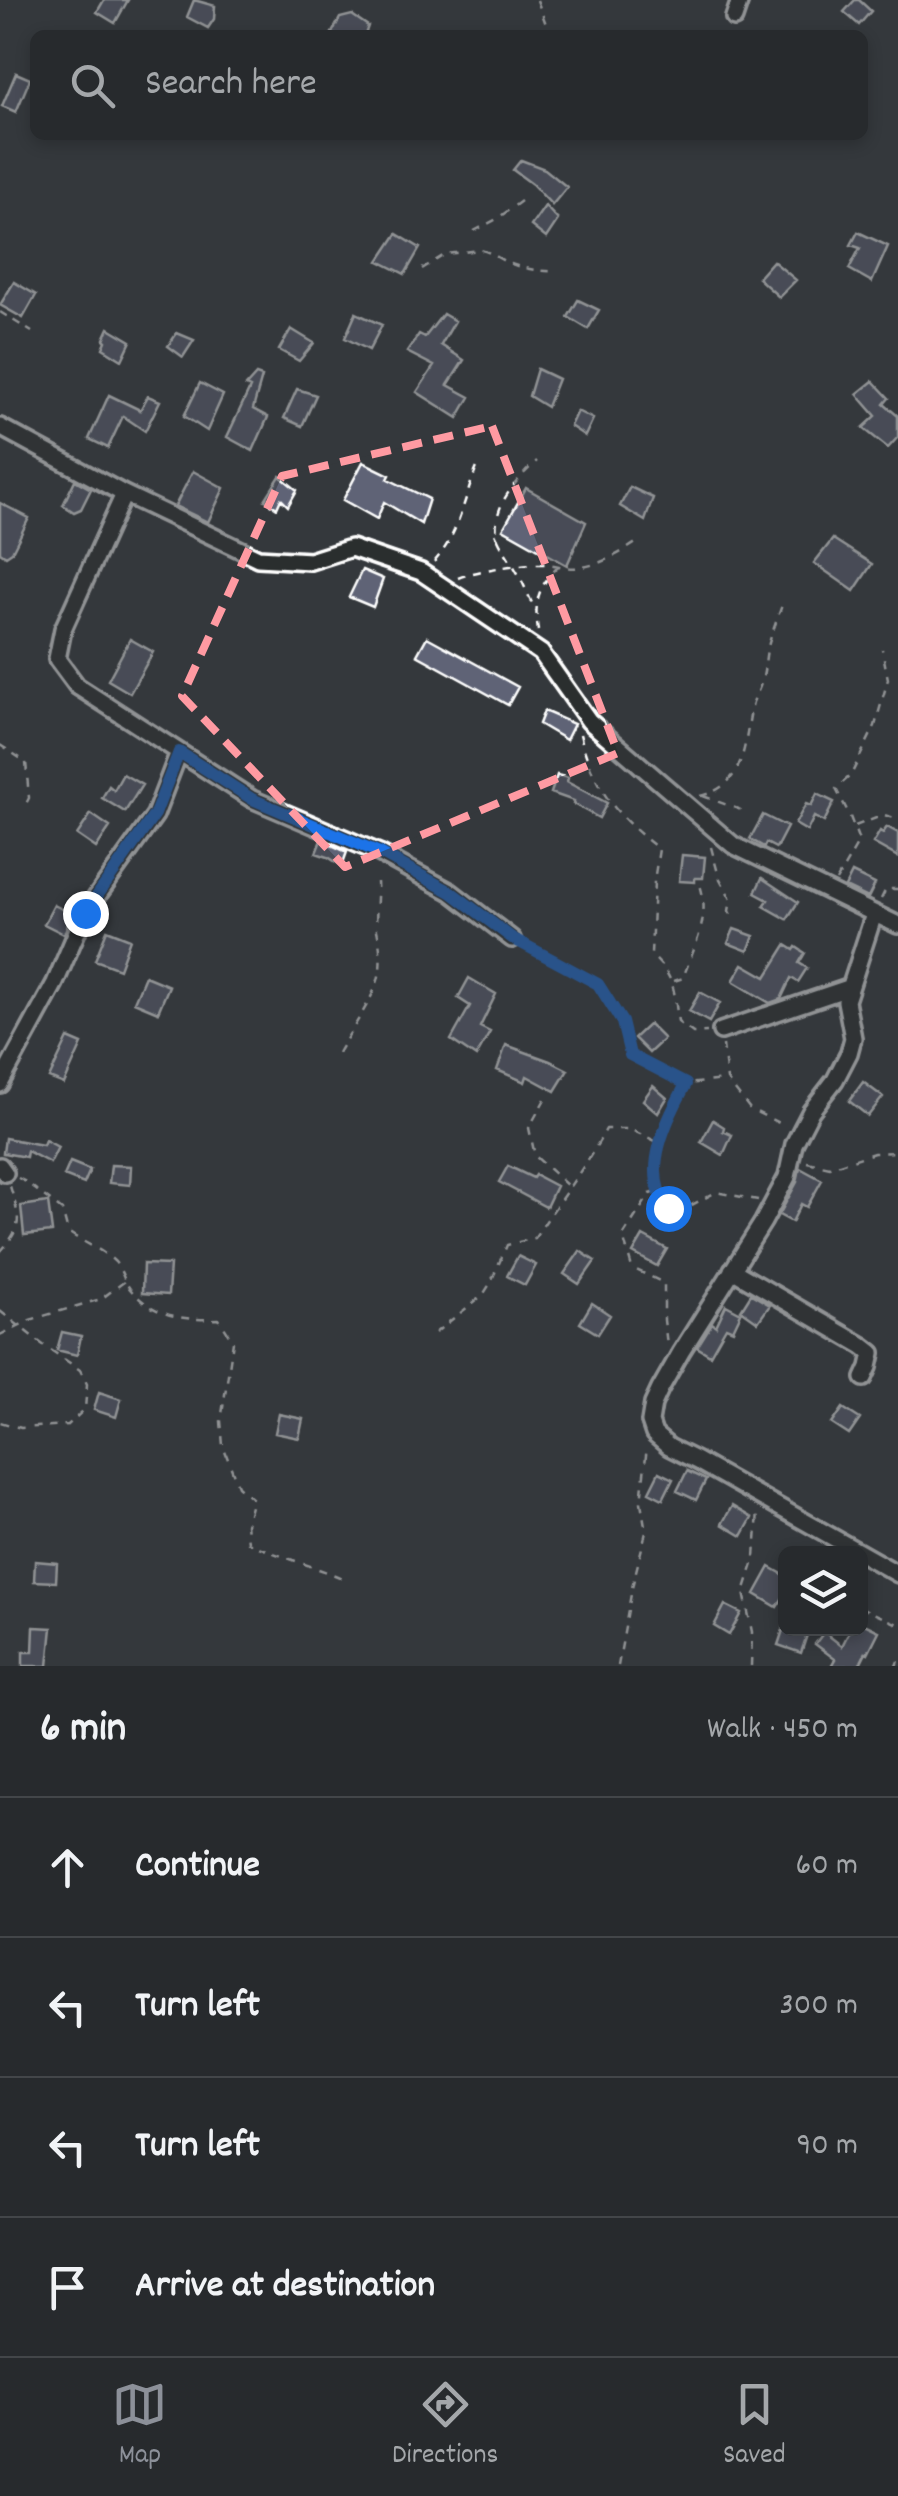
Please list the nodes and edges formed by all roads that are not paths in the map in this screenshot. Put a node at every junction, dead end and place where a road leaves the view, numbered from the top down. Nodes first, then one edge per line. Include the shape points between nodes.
1 (740, 0) edge
2 (734, 18) dead end
3 (0, 427) edge
4 (124, 494) junction
5 (179, 752) junction
6 (874, 914) junction
7 (898, 926) edge
8 (512, 938) road end
9 (848, 988) junction
10 (721, 1031) road end
11 (0, 1084) edge
12 (732, 1270) junction
13 (864, 1378) dead end
14 (898, 1574) edge

1 - 2 street
3 - 4 street
4 - 5 street via 63,628 57,659 77,686
4 - 6 street via 258,558 310,561 351,548 421,572 540,652 589,720 733,845
5 - 8 street via 252,799 380,853 451,892
5 - 11 street via 155,814 85,913
6 - 7 street
6 - 9 street
9 - 10 street
9 - 12 street via 854,1038 849,1053 801,1130 787,1177
12 - 13 street via 872,1353
12 - 14 street via 660,1388 650,1422 654,1434

